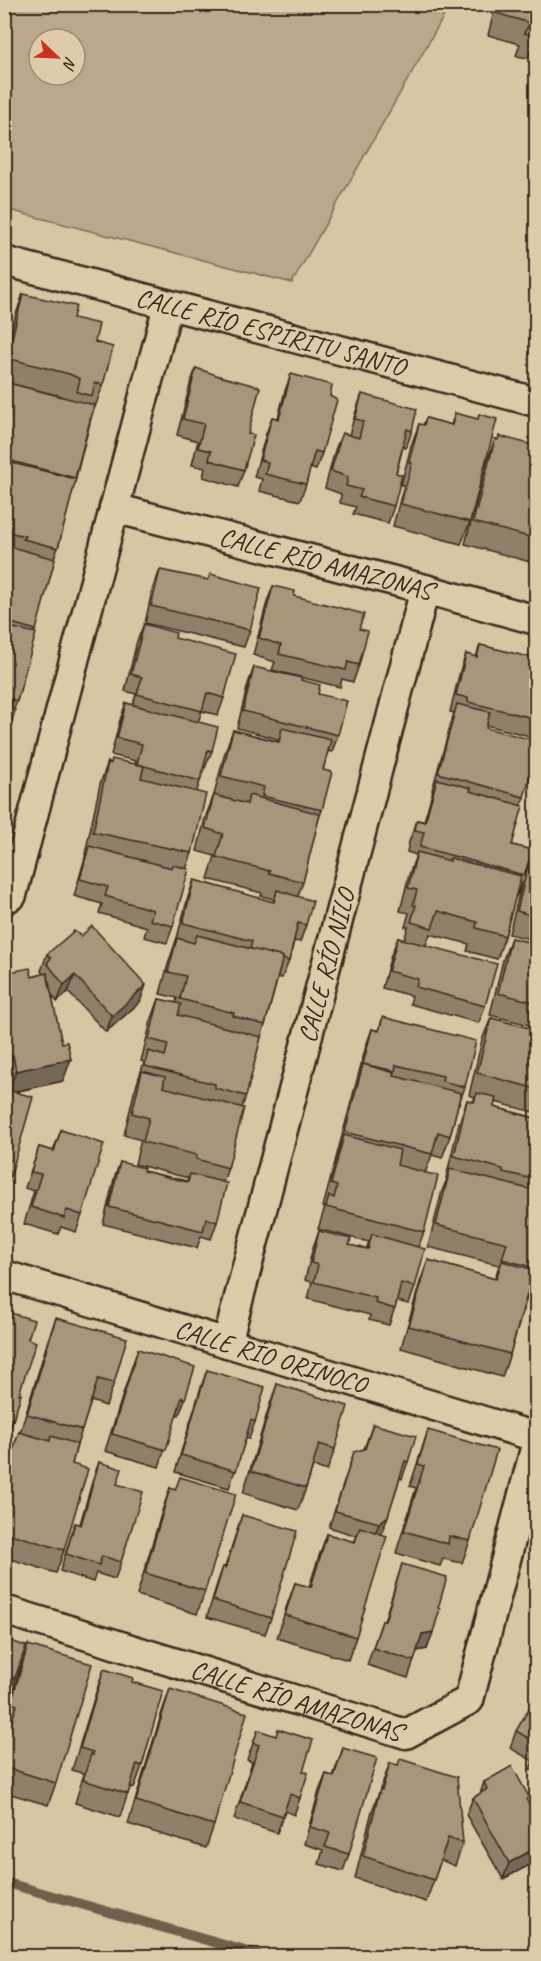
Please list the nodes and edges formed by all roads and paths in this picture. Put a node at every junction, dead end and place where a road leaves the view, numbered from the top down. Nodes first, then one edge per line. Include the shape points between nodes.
1 (4, 261) edge
2 (168, 305) junction
3 (537, 402) edge
4 (114, 508) junction
5 (425, 589) junction
6 (537, 620) edge
7 (4, 900) edge
8 (4, 1275) edge
9 (227, 1343) junction
10 (537, 1437) edge
11 (537, 1445) edge
12 (4, 1610) edge

1 - 2 street, CALLE RÍO ESPÍRITU SANTO
2 - 3 street, CALLE RÍO ESPÍRITU SANTO
2 - 4 street
4 - 5 street, CALLE RÍO AMAZONAS
4 - 7 street via 12,895
5 - 6 street, CALLE RÍO AMAZONAS
5 - 9 street, CALLE RÍO NILO
8 - 9 street, CALLE RÍO ORINOCO
9 - 10 street, CALLE RÍO ORINOCO
11 - 12 street, CALLE RÍO AMAZONAS via 469,1700 406,1734

